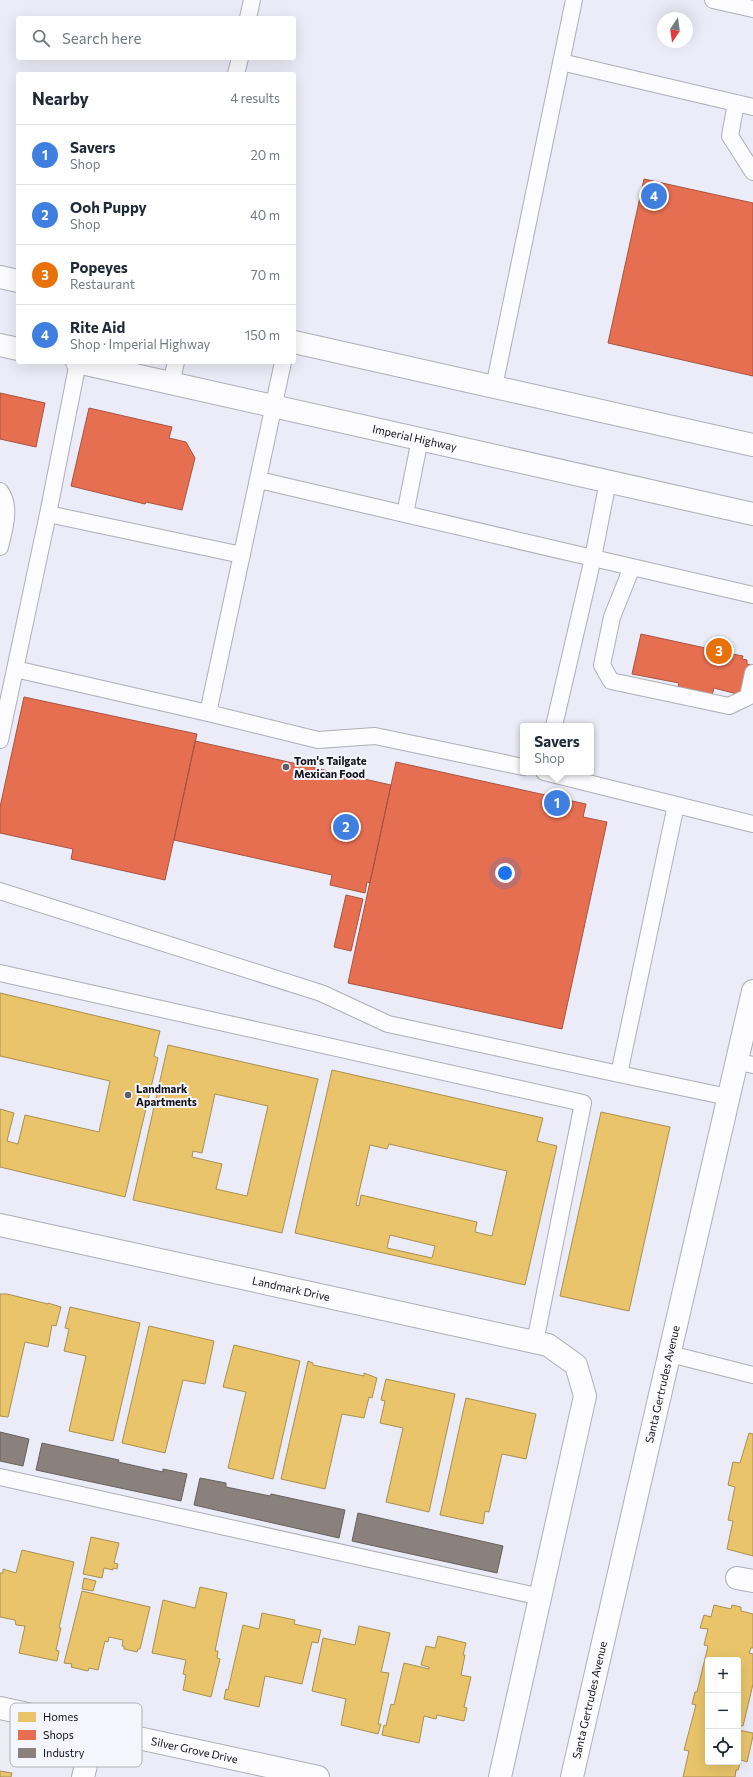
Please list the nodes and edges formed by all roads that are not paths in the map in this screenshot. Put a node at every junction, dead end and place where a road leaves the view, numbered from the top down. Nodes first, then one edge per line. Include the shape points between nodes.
1 (252, 0) edge
2 (574, 0) edge
3 (713, 0) edge
4 (753, 9) edge
5 (248, 16) edge
6 (240, 60) edge
7 (561, 62) junction
8 (236, 72) edge
9 (736, 103) junction
10 (753, 107) edge
11 (753, 172) edge
12 (0, 276) edge
13 (16, 280) edge
14 (296, 342) edge
15 (0, 345) edge
16 (16, 349) edge
17 (77, 364) edge
18 (86, 364) edge
19 (176, 364) edge
20 (283, 364) edge
21 (171, 383) junction
22 (494, 387) junction
23 (274, 406) junction
24 (420, 439) junction
25 (753, 445) edge
26 (259, 480) junction
27 (608, 481) junction
28 (0, 491) edge
29 (48, 514) junction
30 (405, 514) junction
31 (753, 514) edge
32 (0, 547) edge
33 (242, 555) junction
34 (593, 558) junction
35 (632, 567) junction
36 (753, 595) edge
37 (15, 669) junction
38 (753, 673) edge
39 (208, 713) junction
40 (555, 723) edge
41 (0, 740) edge
42 (520, 766) edge
43 (556, 775) edge
44 (676, 805) junction
45 (753, 824) edge
46 (0, 891) edge
47 (0, 973) edge
48 (753, 991) edge
49 (745, 1063) edge
50 (619, 1074) junction
51 (728, 1097) junction
52 (0, 1225) edge
53 (535, 1342) junction
54 (670, 1354) junction
55 (753, 1374) edge
56 (0, 1477) edge
57 (540, 1597) junction
58 (0, 1708) edge
59 (10, 1710) edge
60 (142, 1738) edge
61 (85, 1767) edge
62 (83, 1777) edge
63 (318, 1777) edge
64 (500, 1777) edge
65 (572, 1777) edge

1 - 5 lane
2 - 7 lane
3 - 4 lane
6 - 8 lane
7 - 9 lane
7 - 22 lane
9 - 10 lane
9 - 11 lane via 730,136
12 - 13 main road
14 - 22 main road
15 - 16 main road
17 - 29 lane
18 - 21 main road, Imperial Highway
19 - 21 lane
20 - 23 lane
21 - 23 main road, Imperial Highway
22 - 25 main road
23 - 24 main road, Imperial Highway
23 - 26 lane
24 - 27 main road, Imperial Highway
24 - 30 lane
26 - 30 lane
26 - 33 lane
27 - 31 main road, Imperial Highway
27 - 34 lane
28 - 32 lane via 4,496 6,519
29 - 33 lane
29 - 37 lane
30 - 34 lane
33 - 39 lane
34 - 35 lane
34 - 40 lane
35 - 36 lane
35 - 38 lane via 612,617 602,665 611,681 729,706 748,697
37 - 39 lane
37 - 41 lane
39 - 42 lane via 318,740 375,736
43 - 44 lane
44 - 45 lane
44 - 50 lane
46 - 50 lane via 321,993 388,1024
47 - 53 lane via 583,1103
48 - 49 main road, Santa Gertrudes Avenue
49 - 51 main road, Santa Gertrudes Avenue
50 - 51 lane
51 - 54 main road, Santa Gertrudes Avenue
52 - 53 main road, Landmark Drive
53 - 57 main road, Landmark Drive via 548,1345 576,1365 585,1396
54 - 55 lane
54 - 65 main road, Santa Gertrudes Avenue
56 - 57 lane
57 - 64 main road
58 - 59 main road, Silver Grove Drive
60 - 63 main road, Silver Grove Drive
61 - 62 main road

